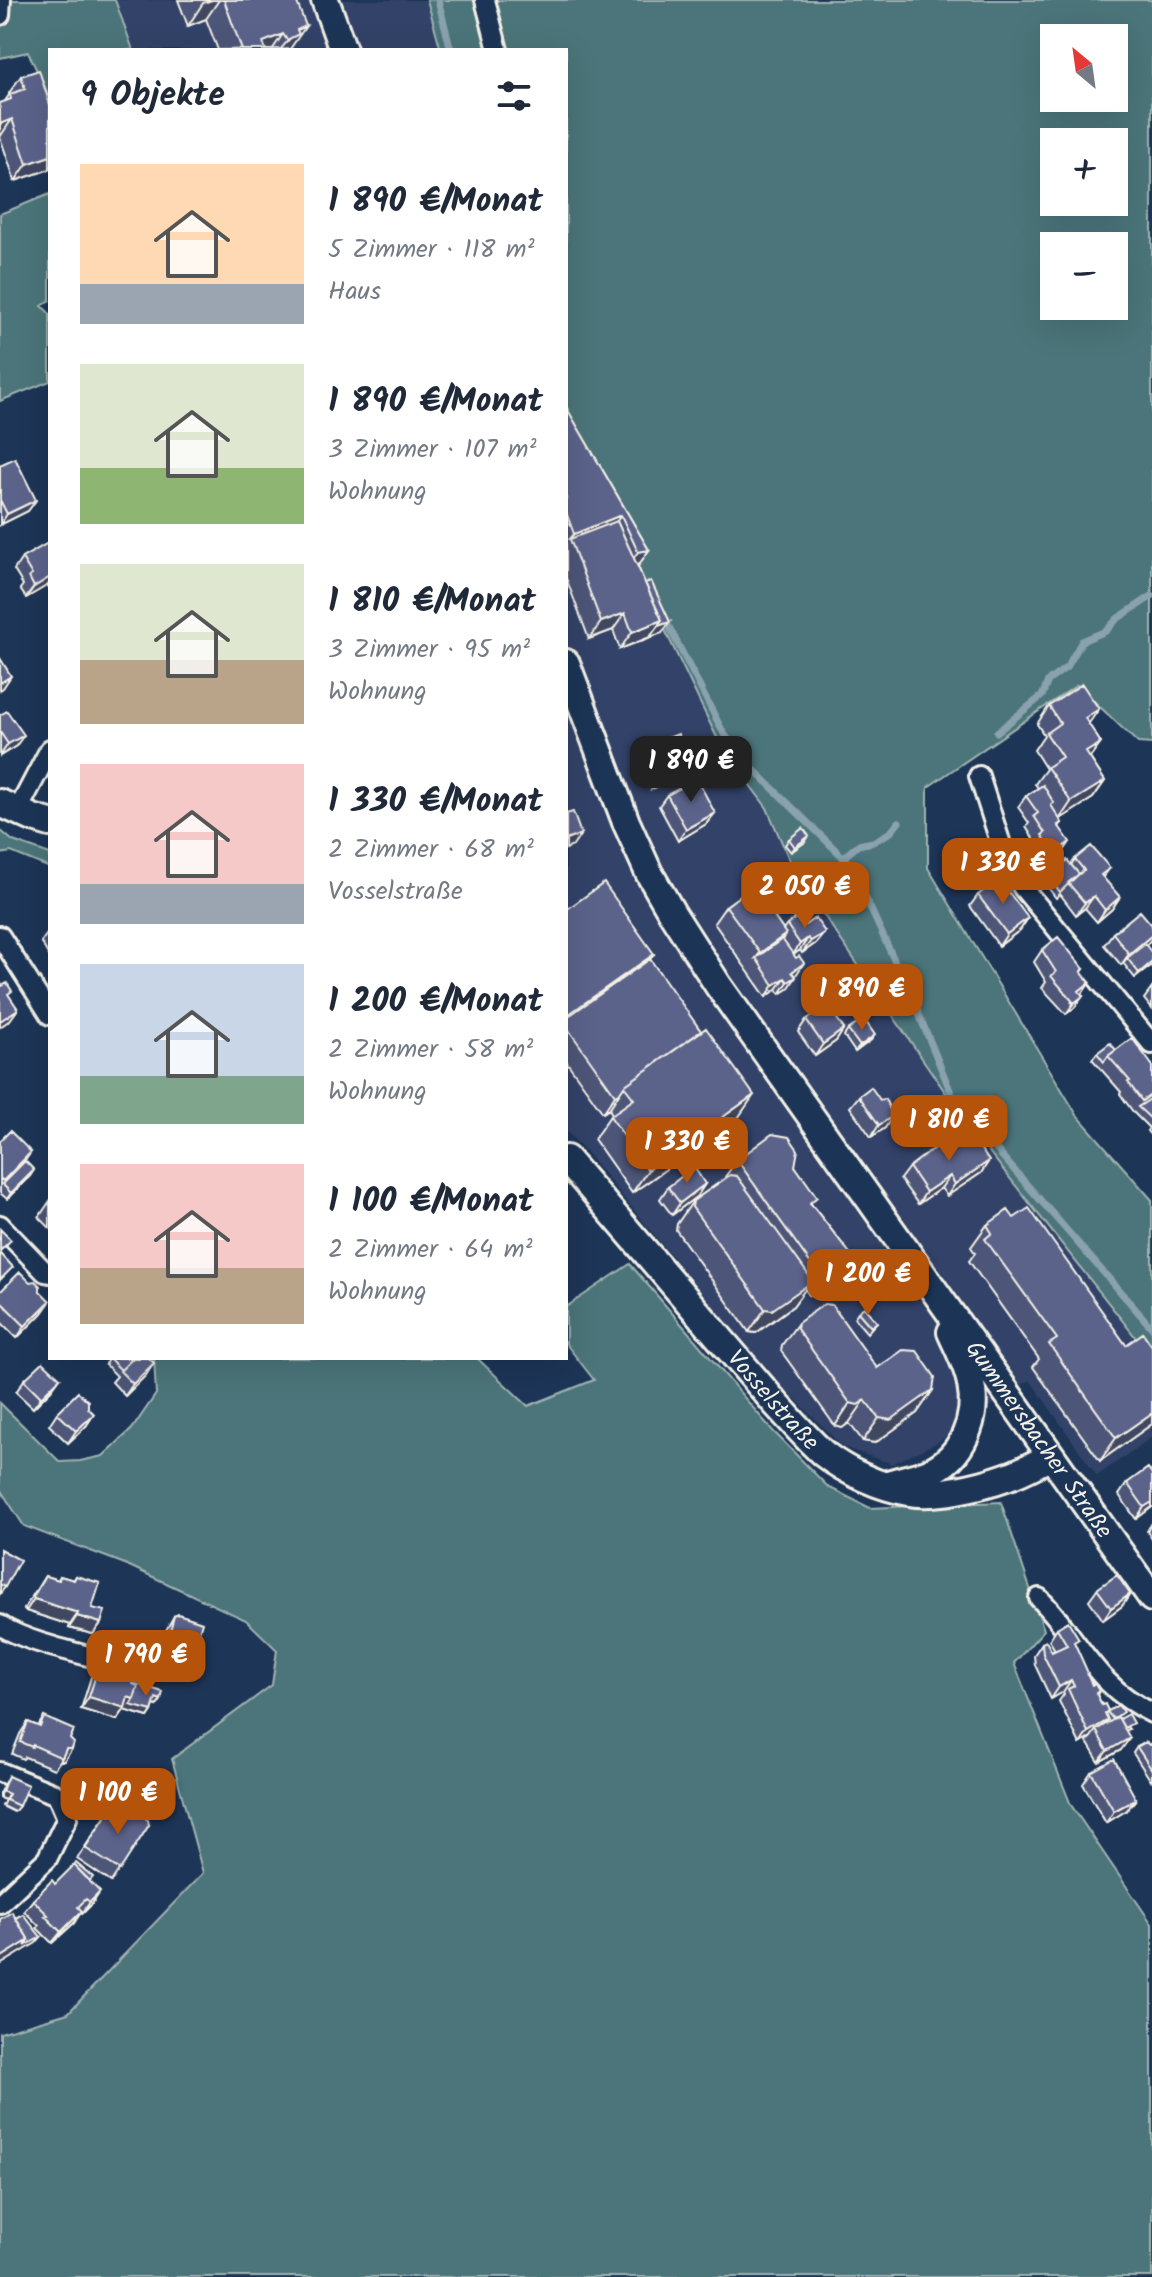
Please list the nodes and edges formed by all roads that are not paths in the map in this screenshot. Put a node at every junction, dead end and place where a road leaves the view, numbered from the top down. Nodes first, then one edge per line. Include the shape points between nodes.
1 (1, 0) edge
2 (325, 0) edge
3 (485, 0) edge
4 (0, 15) edge
5 (342, 48) edge
6 (497, 48) edge
7 (568, 668) edge
8 (48, 752) edge
9 (979, 776) dead end
10 (9, 807) edge
11 (48, 822) edge
12 (0, 936) edge
13 (48, 1012) edge
14 (1152, 1044) edge
15 (568, 1161) edge
16 (0, 1225) edge
17 (48, 1273) edge
18 (932, 1288) junction
19 (1051, 1456) junction
20 (885, 1485) junction
21 (1039, 1598) dead end
22 (1152, 1598) edge
23 (0, 1625) edge
24 (119, 1664) edge
25 (1152, 1713) edge
26 (0, 1772) edge
27 (0, 1903) edge

1 - 4 street
2 - 5 main road
3 - 6 street
7 - 18 main road, Gummersbacher Straße via 626,822 672,913
8 - 10 street
9 - 14 street via 1007,863 1023,888
10 - 11 main road
12 - 13 street
15 - 20 main road, Vosselstraße via 811,1442 842,1466
16 - 17 street
18 - 19 main road, Gummersbacher Straße
18 - 20 main road via 971,1384 973,1413 953,1456 930,1471
19 - 20 main road, Vosselstraße via 1006,1477 957,1489 924,1493
19 - 22 main road, Gummersbacher Straße
21 - 25 street via 1111,1687
23 - 24 street
26 - 27 street via 57,1795 67,1818 47,1859

